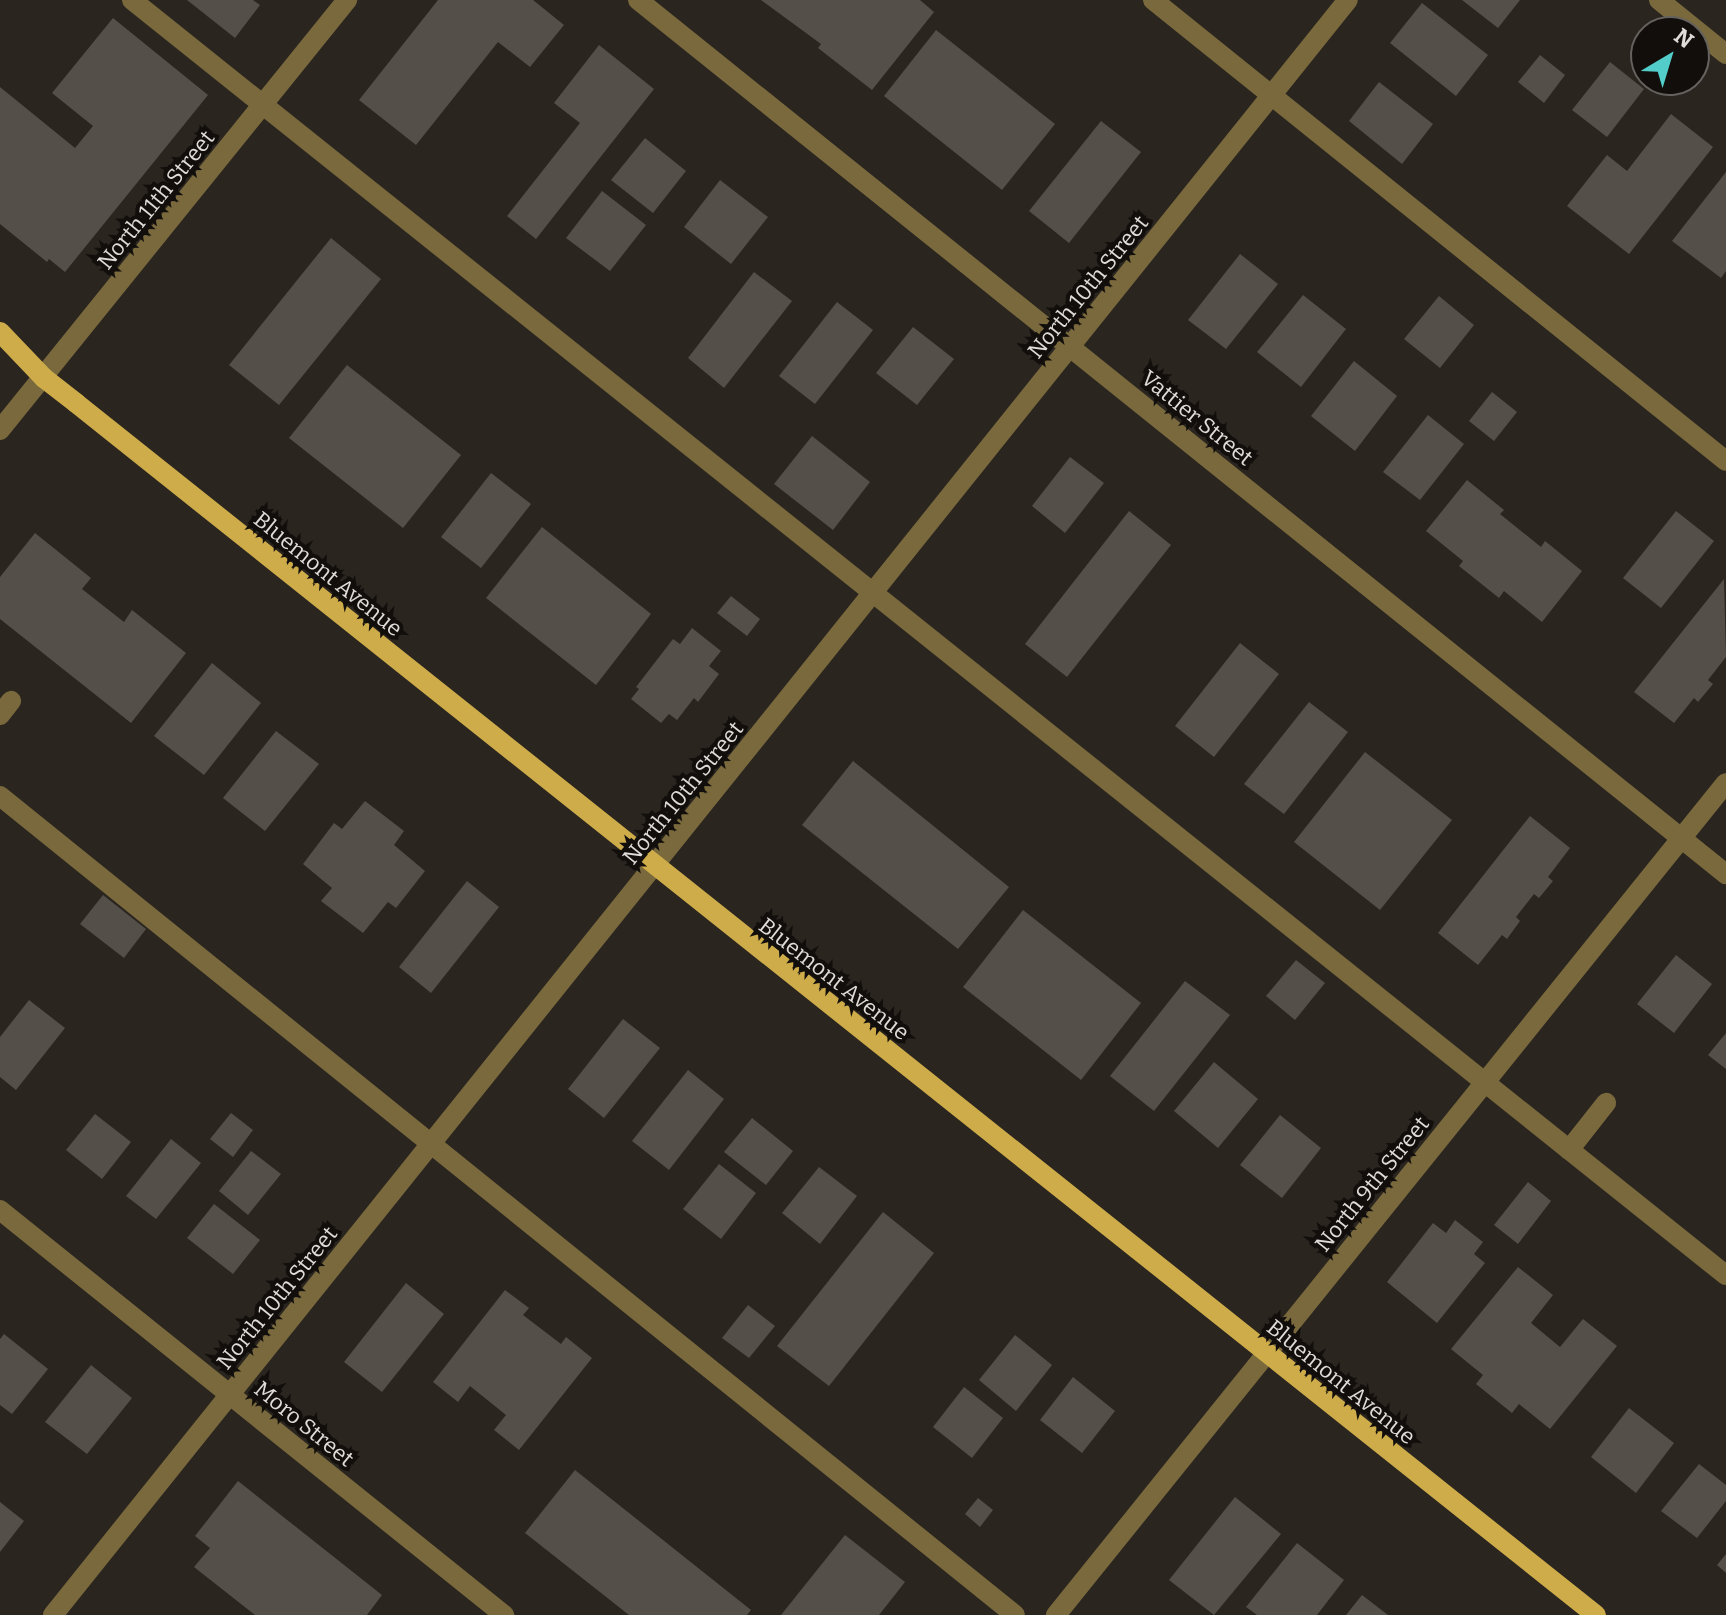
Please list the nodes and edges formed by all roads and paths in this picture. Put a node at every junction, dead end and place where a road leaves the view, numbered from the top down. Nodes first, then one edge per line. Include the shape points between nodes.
1 (132, 0) edge
2 (347, 0) edge
3 (638, 0) edge
4 (1153, 0) edge
5 (1348, 0) edge
6 (1659, 0) edge
7 (1726, 54) edge
8 (1272, 94) junction
9 (263, 105) junction
10 (0, 332) edge
11 (1071, 347) junction
12 (0, 351) edge
13 (44, 378) junction
14 (0, 430) edge
15 (1726, 461) edge
16 (873, 594) junction
17 (1726, 783) edge
18 (0, 796) edge
19 (1681, 838) junction
20 (655, 867) junction
21 (1726, 874) edge
22 (1484, 1082) junction
23 (1606, 1103) dead end
24 (431, 1144) junction
25 (1569, 1150) junction
26 (0, 1210) edge
27 (1726, 1275) edge
28 (1267, 1353) junction
29 (230, 1395) junction
30 (53, 1615) edge
31 (504, 1615) edge
32 (1015, 1615) edge
33 (1056, 1615) edge
34 (1596, 1615) edge

1 - 9 street
2 - 9 street, North 11th Street
3 - 11 street, Vattier Street
4 - 8 street
5 - 8 street, North 10th Street
6 - 7 street
8 - 11 street, North 10th Street
8 - 15 street
9 - 13 street, North 11th Street
9 - 16 street
10 - 13 main road, Bluemont Avenue
11 - 16 street, North 10th Street
11 - 19 street, Vattier Street
12 - 13 main road, Bluemont Avenue
13 - 14 street, North 11th Street
13 - 20 main road, Bluemont Avenue
16 - 20 street, North 10th Street
16 - 22 street
17 - 19 street, North 9th Street
18 - 24 street
19 - 21 street, Vattier Street
19 - 22 street, North 9th Street
20 - 24 street, North 10th Street
20 - 28 main road, Bluemont Avenue
22 - 25 street
22 - 28 street, North 9th Street
23 - 25 street
24 - 29 street, North 10th Street
24 - 32 street
25 - 27 street
26 - 29 street, Moro Street
28 - 33 street, North 9th Street
28 - 34 main road, Bluemont Avenue
29 - 30 street, North 10th Street
29 - 31 street, Moro Street

